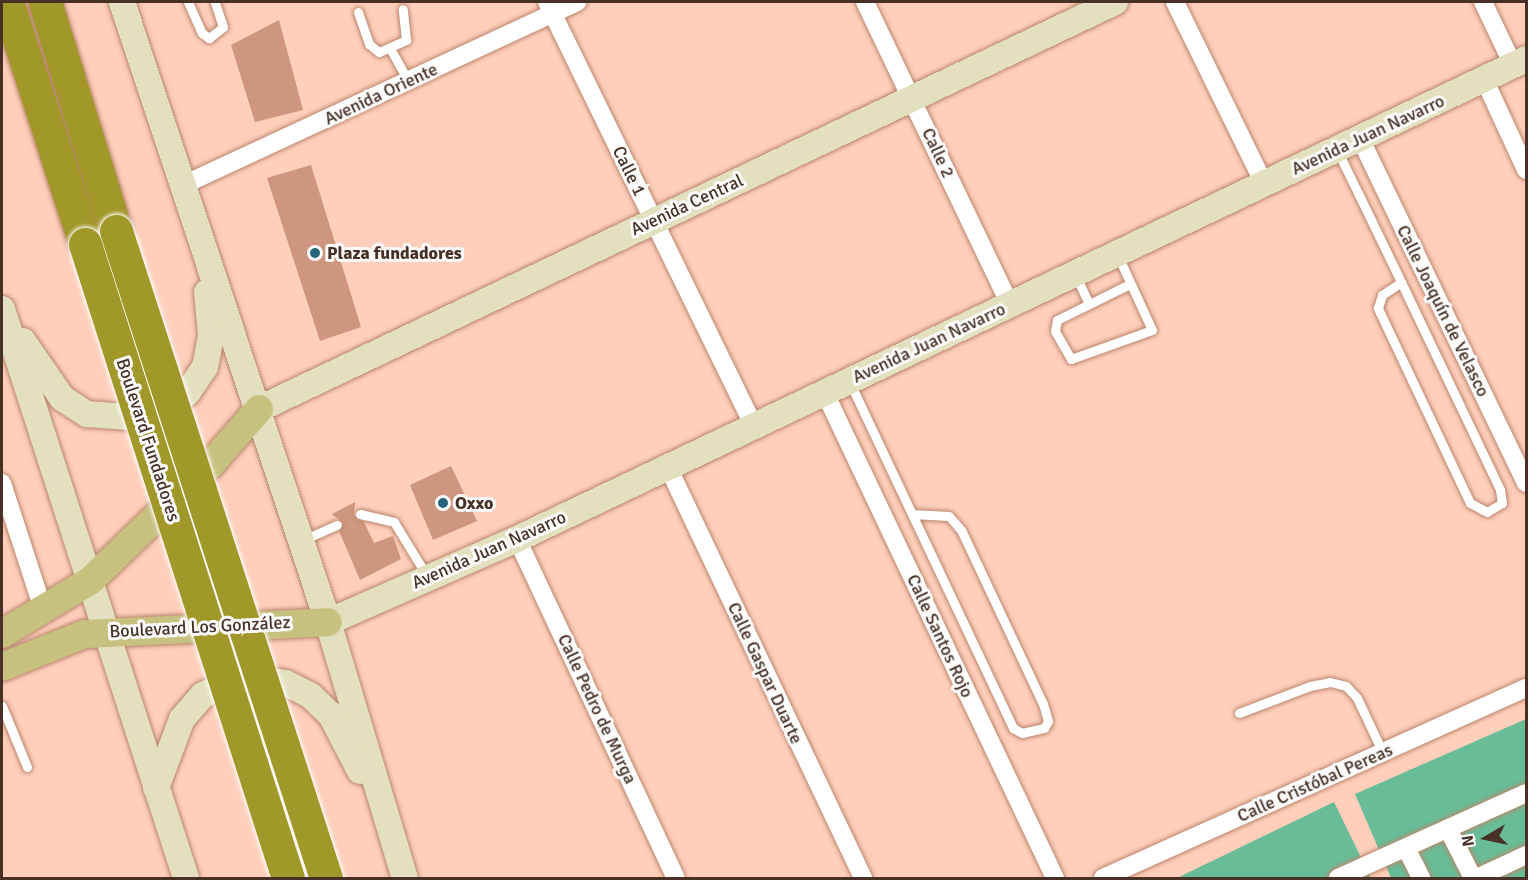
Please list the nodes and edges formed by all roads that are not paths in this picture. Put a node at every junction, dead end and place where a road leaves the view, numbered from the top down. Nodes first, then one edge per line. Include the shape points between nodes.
1 (7, 2) edge
2 (45, 2) edge
3 (122, 2) edge
4 (188, 2) edge
5 (215, 2) edge
6 (578, 2) edge
7 (865, 2) edge
8 (1115, 2) edge
9 (1175, 2) edge
10 (1483, 2) edge
11 (550, 8) edge
12 (403, 9) dead end
13 (358, 12) dead end
14 (391, 50) junction
15 (1520, 62) edge
16 (1484, 79) junction
17 (408, 81) junction
18 (912, 98) junction
19 (1360, 138) junction
20 (1336, 149) junction
21 (1527, 170) edge
22 (1264, 184) junction
23 (183, 185) junction
24 (654, 221) junction
25 (199, 231) junction
26 (1117, 254) junction
27 (1075, 274) junction
28 (1401, 282) junction
29 (1130, 284) junction
30 (1010, 304) junction
31 (1089, 304) junction
32 (2, 307) edge
33 (849, 381) junction
34 (825, 393) junction
35 (259, 409) junction
36 (754, 426) junction
37 (668, 467) junction
38 (2, 483) edge
39 (1527, 483) edge
40 (360, 514) dead end
41 (912, 514) junction
42 (337, 525) dead end
43 (517, 539) junction
44 (300, 541) junction
45 (428, 578) junction
46 (90, 581) junction
47 (44, 612) junction
48 (328, 622) junction
49 (105, 631) junction
50 (2, 634) edge
51 (2, 667) edge
52 (1527, 688) edge
53 (2, 706) edge
54 (1239, 713) dead end
55 (1383, 753) junction
56 (27, 767) dead end
57 (156, 788) junction
58 (1527, 793) edge
59 (1448, 828) junction
60 (393, 839) junction
61 (1406, 848) junction
62 (1527, 855) edge
63 (186, 879) edge
64 (288, 879) edge
65 (326, 879) edge
66 (405, 879) edge
67 (676, 879) edge
68 (863, 879) edge
69 (1055, 879) edge
70 (1103, 879) edge
71 (1338, 879) edge
72 (1421, 879) edge
73 (1475, 879) edge

1 - 64 highway, Boulevard Fundadores, bridge
2 - 65 highway, Boulevard Fundadores, bridge
3 - 23 main road
4 - 5 lane via 202,33 209,38 223,27
6 - 11 street, Avenida Oriente
7 - 18 street, Calle 2
8 - 18 main road, Avenida Central
9 - 22 street
10 - 15 street
11 - 17 street, Avenida Oriente
11 - 24 street, Calle 1
12 - 14 lane via 406,40
13 - 14 lane via 372,48
14 - 17 lane
15 - 16 main road, Avenida Juan Navarro
16 - 19 main road, Avenida Juan Navarro
16 - 21 street
17 - 23 street, Avenida Oriente
18 - 24 main road, Avenida Central
18 - 30 street, Calle 2
19 - 20 main road, Avenida Juan Navarro
19 - 39 street, Calle Joaquín de Velasco
20 - 22 main road, Avenida Juan Navarro
20 - 28 lane
22 - 26 main road, Avenida Juan Navarro
23 - 25 main road
24 - 35 main road, Avenida Central
24 - 36 street, Calle 1
25 - 32 main road via 211,335 205,367 189,392 169,408 143,418 87,414 62,398 42,374
25 - 35 main road
26 - 27 main road, Avenida Juan Navarro
26 - 29 lane
27 - 30 main road, Avenida Juan Navarro
27 - 31 lane
28 - 28 lane via 1500,490 1502,503 1487,512 1470,503 1378,308 1382,295
29 - 31 lane
29 - 31 lane via 1152,330 1075,360 1068,357 1054,324
30 - 33 main road, Avenida Juan Navarro
32 - 46 main road
33 - 34 main road, Avenida Juan Navarro
33 - 41 lane
34 - 36 main road, Avenida Juan Navarro
34 - 69 street, Calle Santos Rojo
35 - 44 main road
35 - 46 main road via 211,464
36 - 37 main road, Avenida Juan Navarro
37 - 43 main road, Avenida Juan Navarro
37 - 68 street, Calle Gaspar Duarte
38 - 47 street
40 - 45 lane via 394,522
41 - 41 lane via 1013,728 1022,733 1044,728 1048,721 1043,704 961,530 949,516
42 - 44 lane
43 - 45 main road, Avenida Juan Navarro
43 - 67 street, Calle Pedro de Murga
44 - 48 main road
45 - 48 main road, Avenida Juan Navarro
46 - 47 main road
46 - 49 main road
47 - 50 main road
48 - 49 main road, Boulevard Los González
48 - 60 main road
49 - 51 main road, Boulevard Los González via 72,637
49 - 57 main road
52 - 55 street, Calle Cristóbal Pereas
53 - 56 lane
54 - 55 lane via 1310,686 1330,682 1346,686 1357,698
55 - 70 street, Calle Cristóbal Pereas
57 - 60 main road via 182,720 203,695 229,683 286,683 311,696 331,715
57 - 63 main road
58 - 59 street
59 - 61 street
59 - 73 street
60 - 66 main road
61 - 71 street
61 - 72 street
62 - 73 street

